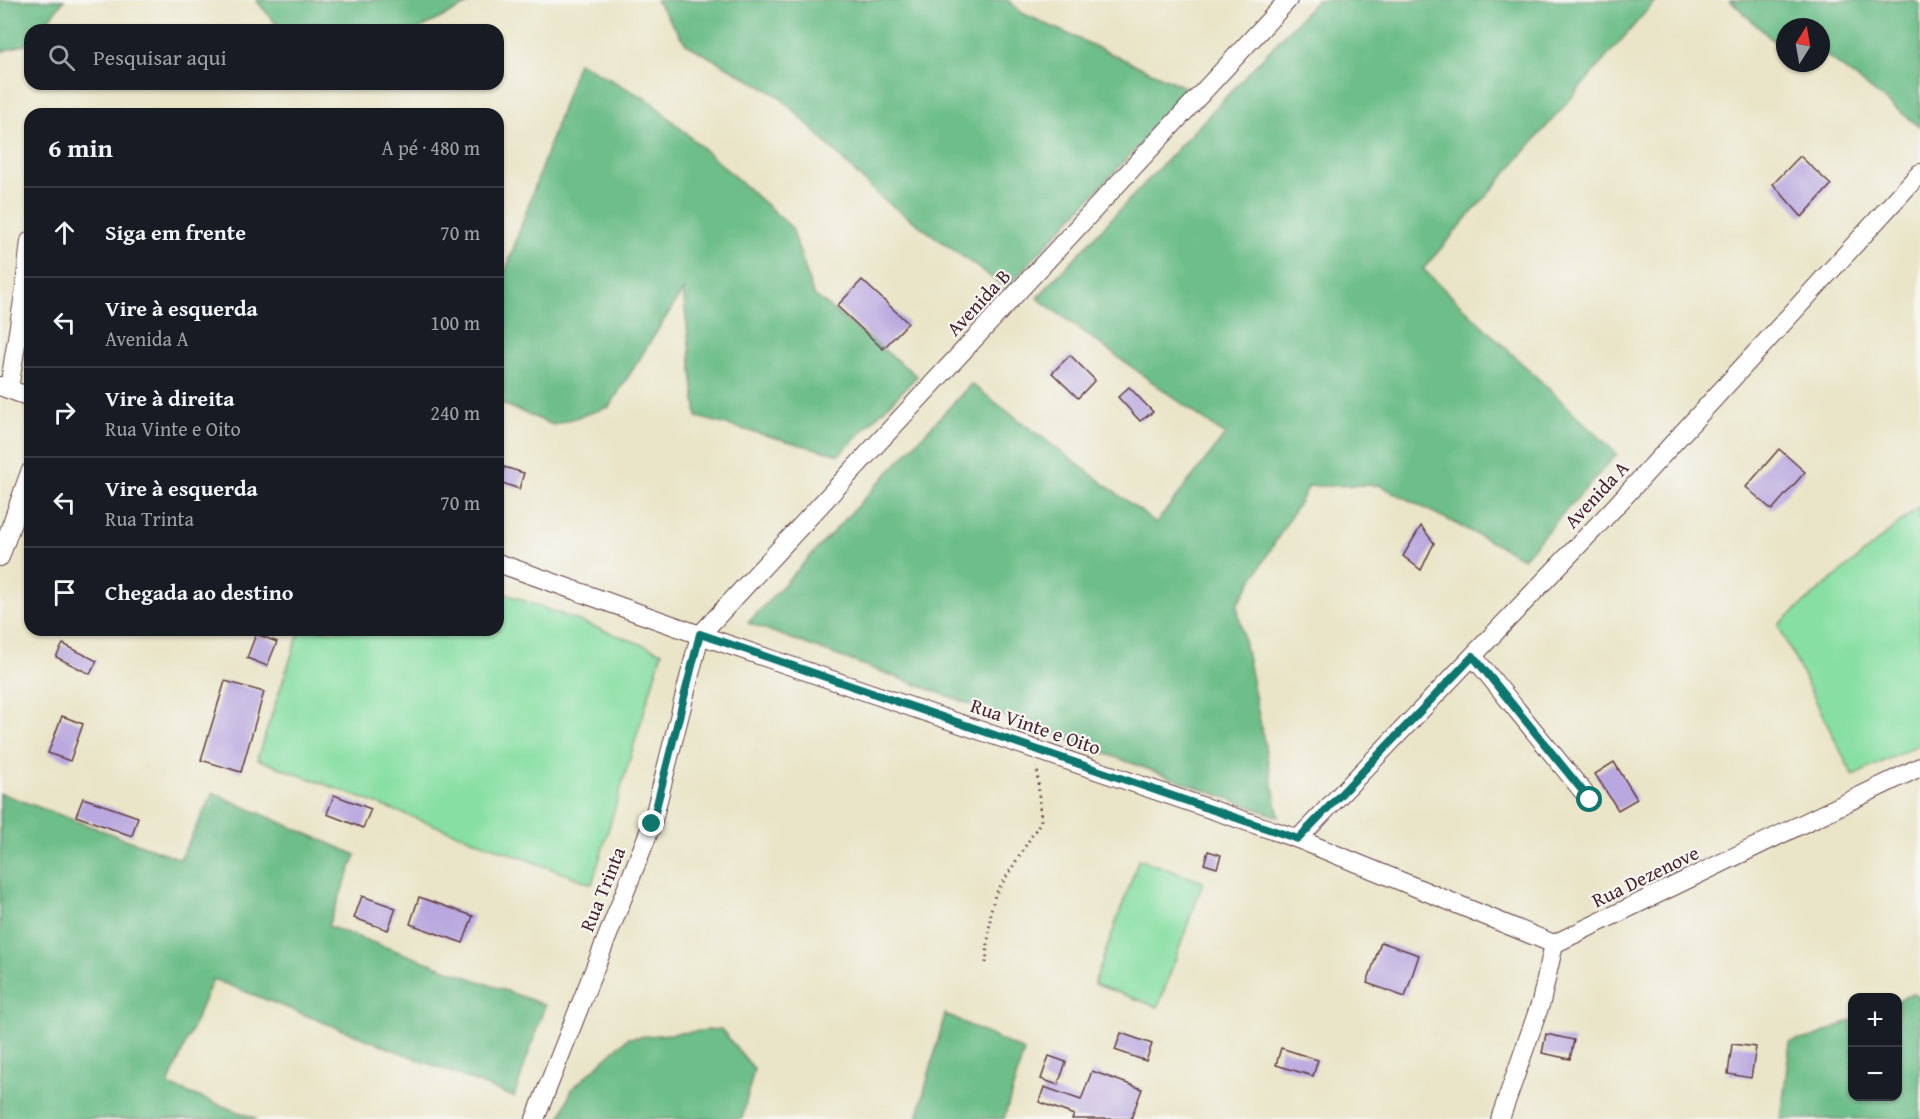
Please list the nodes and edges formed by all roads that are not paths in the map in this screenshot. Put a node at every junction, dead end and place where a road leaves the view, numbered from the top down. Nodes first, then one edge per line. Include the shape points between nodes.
1 (1288, 0) edge
2 (1920, 173) edge
3 (24, 294) edge
4 (5, 388) edge
5 (24, 395) edge
6 (24, 489) edge
7 (0, 557) edge
8 (504, 565) edge
9 (700, 634) junction
10 (1473, 656) junction
11 (1920, 767) edge
12 (1590, 800) dead end
13 (1298, 839) junction
14 (1554, 944) junction
15 (535, 1119) edge
16 (1500, 1119) edge

1 - 9 street, Avenida B
2 - 10 street, Avenida A
3 - 4 street
4 - 5 street
6 - 7 street
8 - 9 street, Rua Vinte e Oito
9 - 13 street, Rua Vinte e Oito
9 - 15 street, Rua Trinta via 652,824
10 - 12 street
10 - 13 street, Avenida A
11 - 14 street, Rua Dezenove
13 - 14 street, Rua Vinte e Oito
14 - 16 street via 1541,1002

